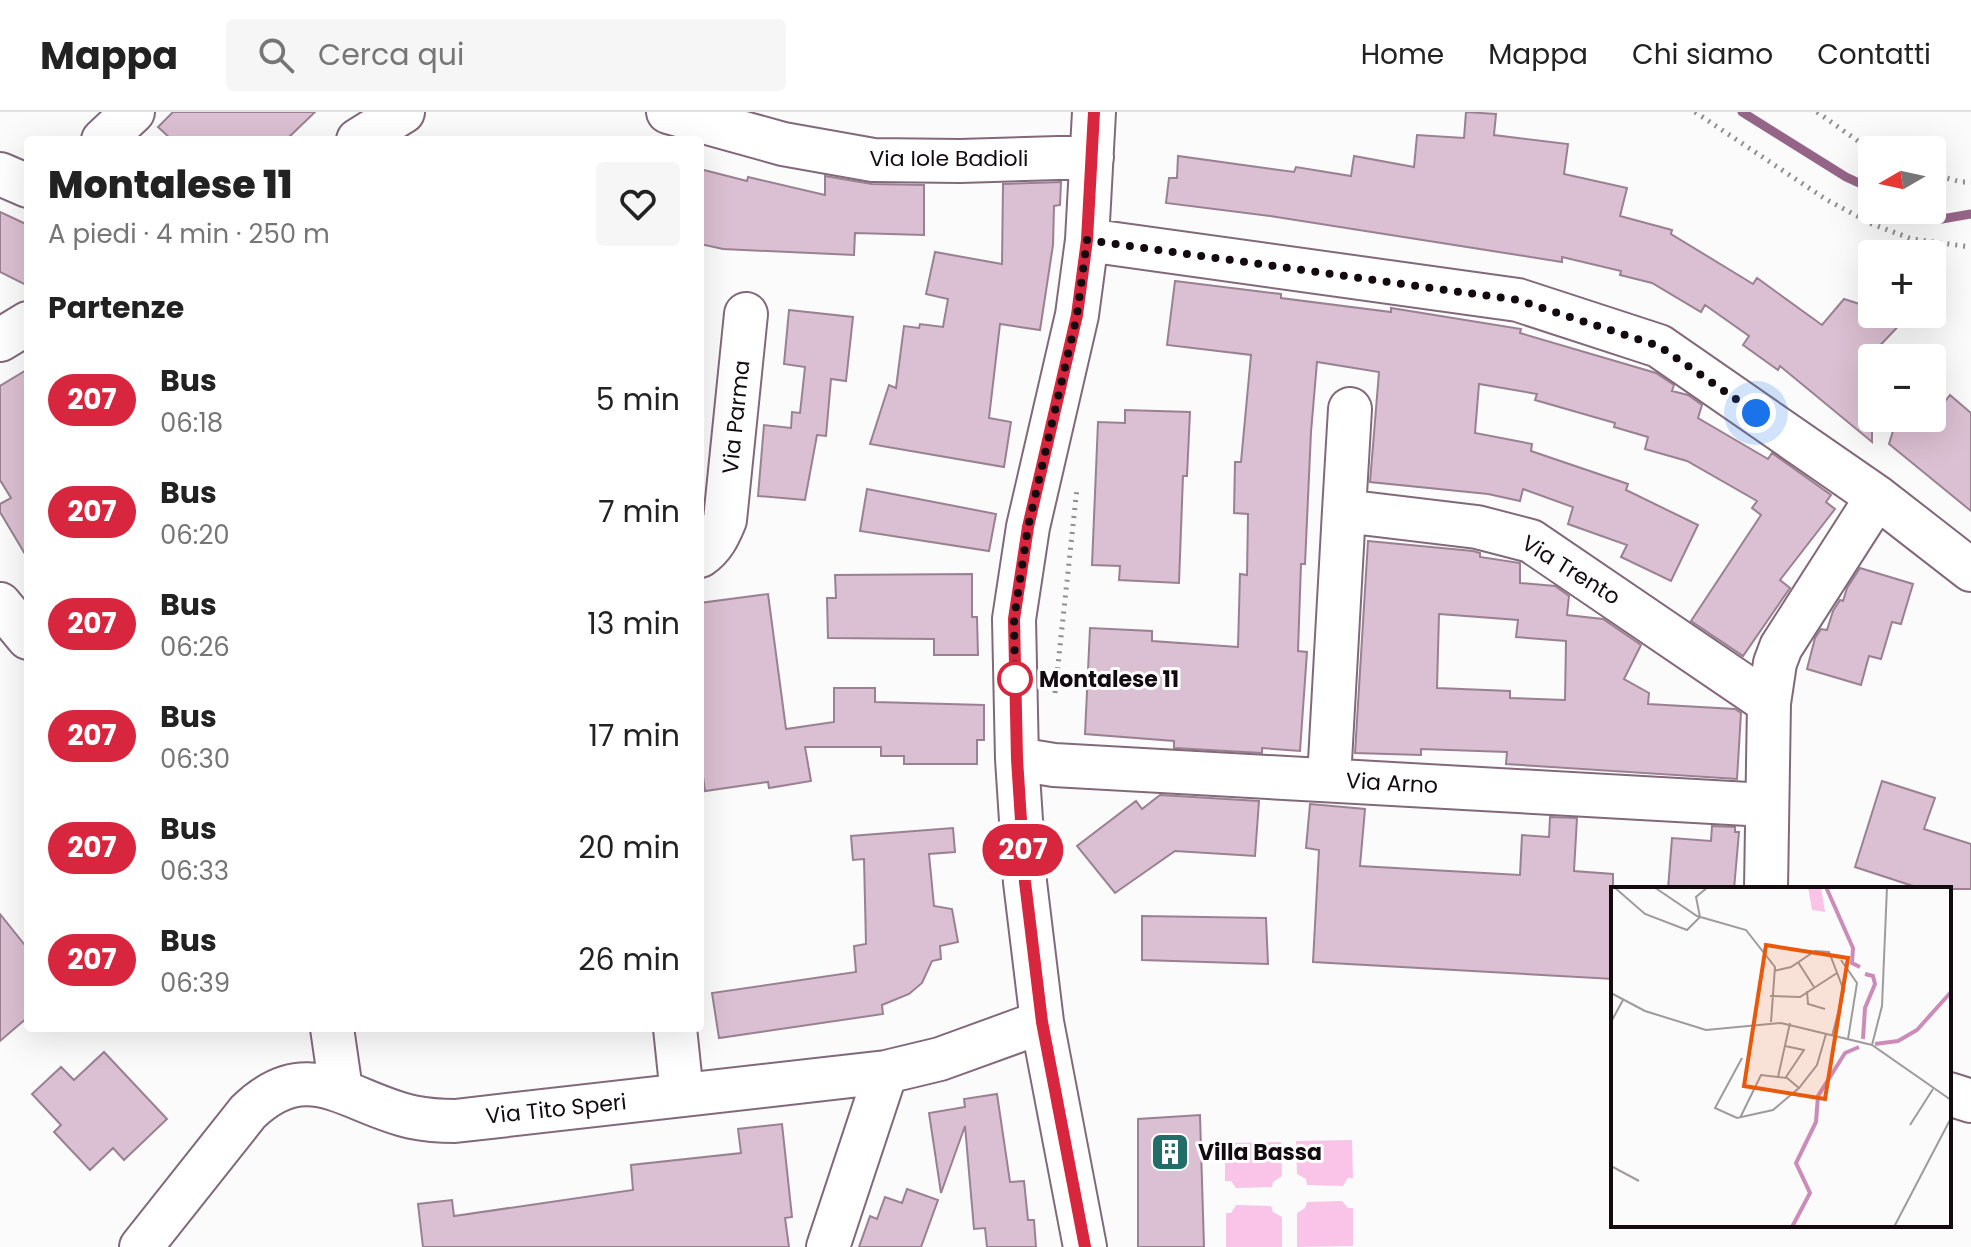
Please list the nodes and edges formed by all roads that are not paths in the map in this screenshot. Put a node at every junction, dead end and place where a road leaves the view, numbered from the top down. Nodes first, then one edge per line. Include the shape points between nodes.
1 (133, 112) edge
2 (403, 112) edge
3 (668, 112) edge
4 (1094, 112) edge
5 (107, 136) edge
6 (364, 136) edge
7 (1092, 157) junction
8 (0, 174) edge
9 (24, 184) edge
10 (1087, 240) junction
11 (746, 314) dead end
12 (24, 325) edge
13 (0, 340) edge
14 (1350, 409) dead end
15 (1877, 497) junction
16 (1344, 511) junction
17 (704, 554) edge
18 (1971, 570) edge
19 (0, 604) edge
20 (24, 633) edge
21 (1769, 703) junction
22 (1017, 759) junction
23 (1329, 779) junction
24 (1766, 805) junction
25 (1766, 887) edge
26 (1042, 1022) junction
27 (333, 1032) edge
28 (675, 1032) edge
29 (886, 1072) junction
30 (341, 1090) junction
31 (682, 1095) junction
32 (1951, 1095) edge
33 (1971, 1101) edge
34 (146, 1239) edge
35 (828, 1247) edge
36 (1085, 1247) edge

1 - 5 street
2 - 6 street
3 - 7 street, Via Iole Badioli via 783,144 873,160
4 - 7 street
7 - 10 street
8 - 9 street
10 - 15 street via 1518,300 1659,346
10 - 22 street via 1077,315 1028,527 1014,619
11 - 17 street, Via Parma via 725,520
12 - 13 street
14 - 16 street
15 - 18 street
15 - 21 street via 1781,647
16 - 21 street, Via Trento via 1477,527 1531,541
16 - 23 street
19 - 20 street
21 - 24 street
22 - 23 street, Via Arno
22 - 26 street
23 - 24 street, Via Arno
24 - 25 street
26 - 29 street, Via Tito Speri via 940,1059
26 - 36 street
27 - 30 street
28 - 31 street
29 - 31 street, Via Tito Speri
29 - 35 street
30 - 31 street, Via Tito Speri via 410,1117 444,1121
30 - 34 street, Via Tito Speri via 304,1083 262,1098
32 - 33 street

